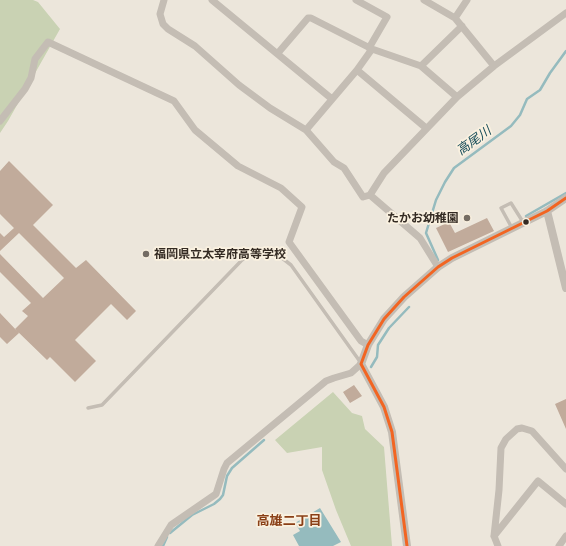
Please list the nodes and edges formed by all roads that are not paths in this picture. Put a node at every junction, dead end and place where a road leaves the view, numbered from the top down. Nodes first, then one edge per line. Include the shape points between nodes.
1 (164, 0) edge
2 (212, 0) edge
3 (424, 0) edge
4 (467, 0) edge
5 (360, 1) edge
6 (566, 13) edge
7 (455, 18) junction
8 (462, 26) junction
9 (371, 48) junction
10 (278, 53) junction
11 (421, 66) junction
12 (494, 66) junction
13 (357, 70) junction
14 (458, 97) junction
15 (332, 99) junction
16 (0, 121) edge
17 (426, 128) junction
18 (306, 130) junction
19 (370, 195) junction
20 (566, 198) edge
21 (547, 211) junction
22 (523, 222) junction
23 (512, 228) junction
24 (438, 267) junction
25 (566, 288) edge
26 (368, 345) junction
27 (362, 364) junction
28 (88, 408) dead end
29 (566, 470) edge
30 (566, 504) edge
31 (494, 536) junction
32 (566, 536) edge
33 (158, 546) edge
34 (407, 546) edge
35 (498, 546) edge
36 (558, 546) edge

1 - 18 street via 160,14 163,24 168,29 195,46 270,108
2 - 10 street
3 - 7 street
4 - 7 street
5 - 9 street via 387,17
6 - 12 street
7 - 8 street
8 - 11 street
8 - 12 street
9 - 10 street via 308,18
9 - 11 street
9 - 13 street
10 - 15 street
11 - 14 street
12 - 14 street
13 - 15 street
13 - 17 street
14 - 17 street
15 - 18 street
16 - 26 street via 25,89 31,78 35,60 48,42 174,101 195,130 238,166 281,188 302,206 289,242 361,341
17 - 19 street via 384,173
18 - 19 street via 334,162 344,168 363,197
19 - 24 street via 420,238
20 - 21 street
21 - 22 street
21 - 25 street
22 - 23 street
22 - 23 lane via 511,203 501,208
23 - 24 street
24 - 26 street via 384,319
26 - 27 street
27 - 28 lane via 291,265 274,255 257,253 241,261 102,406
27 - 33 street via 351,373 326,381 227,463 216,494 171,525
27 - 34 street via 384,407 392,432
29 - 31 street via 532,431 522,428 513,432 501,448
30 - 31 street via 538,480
31 - 35 street
32 - 36 street

